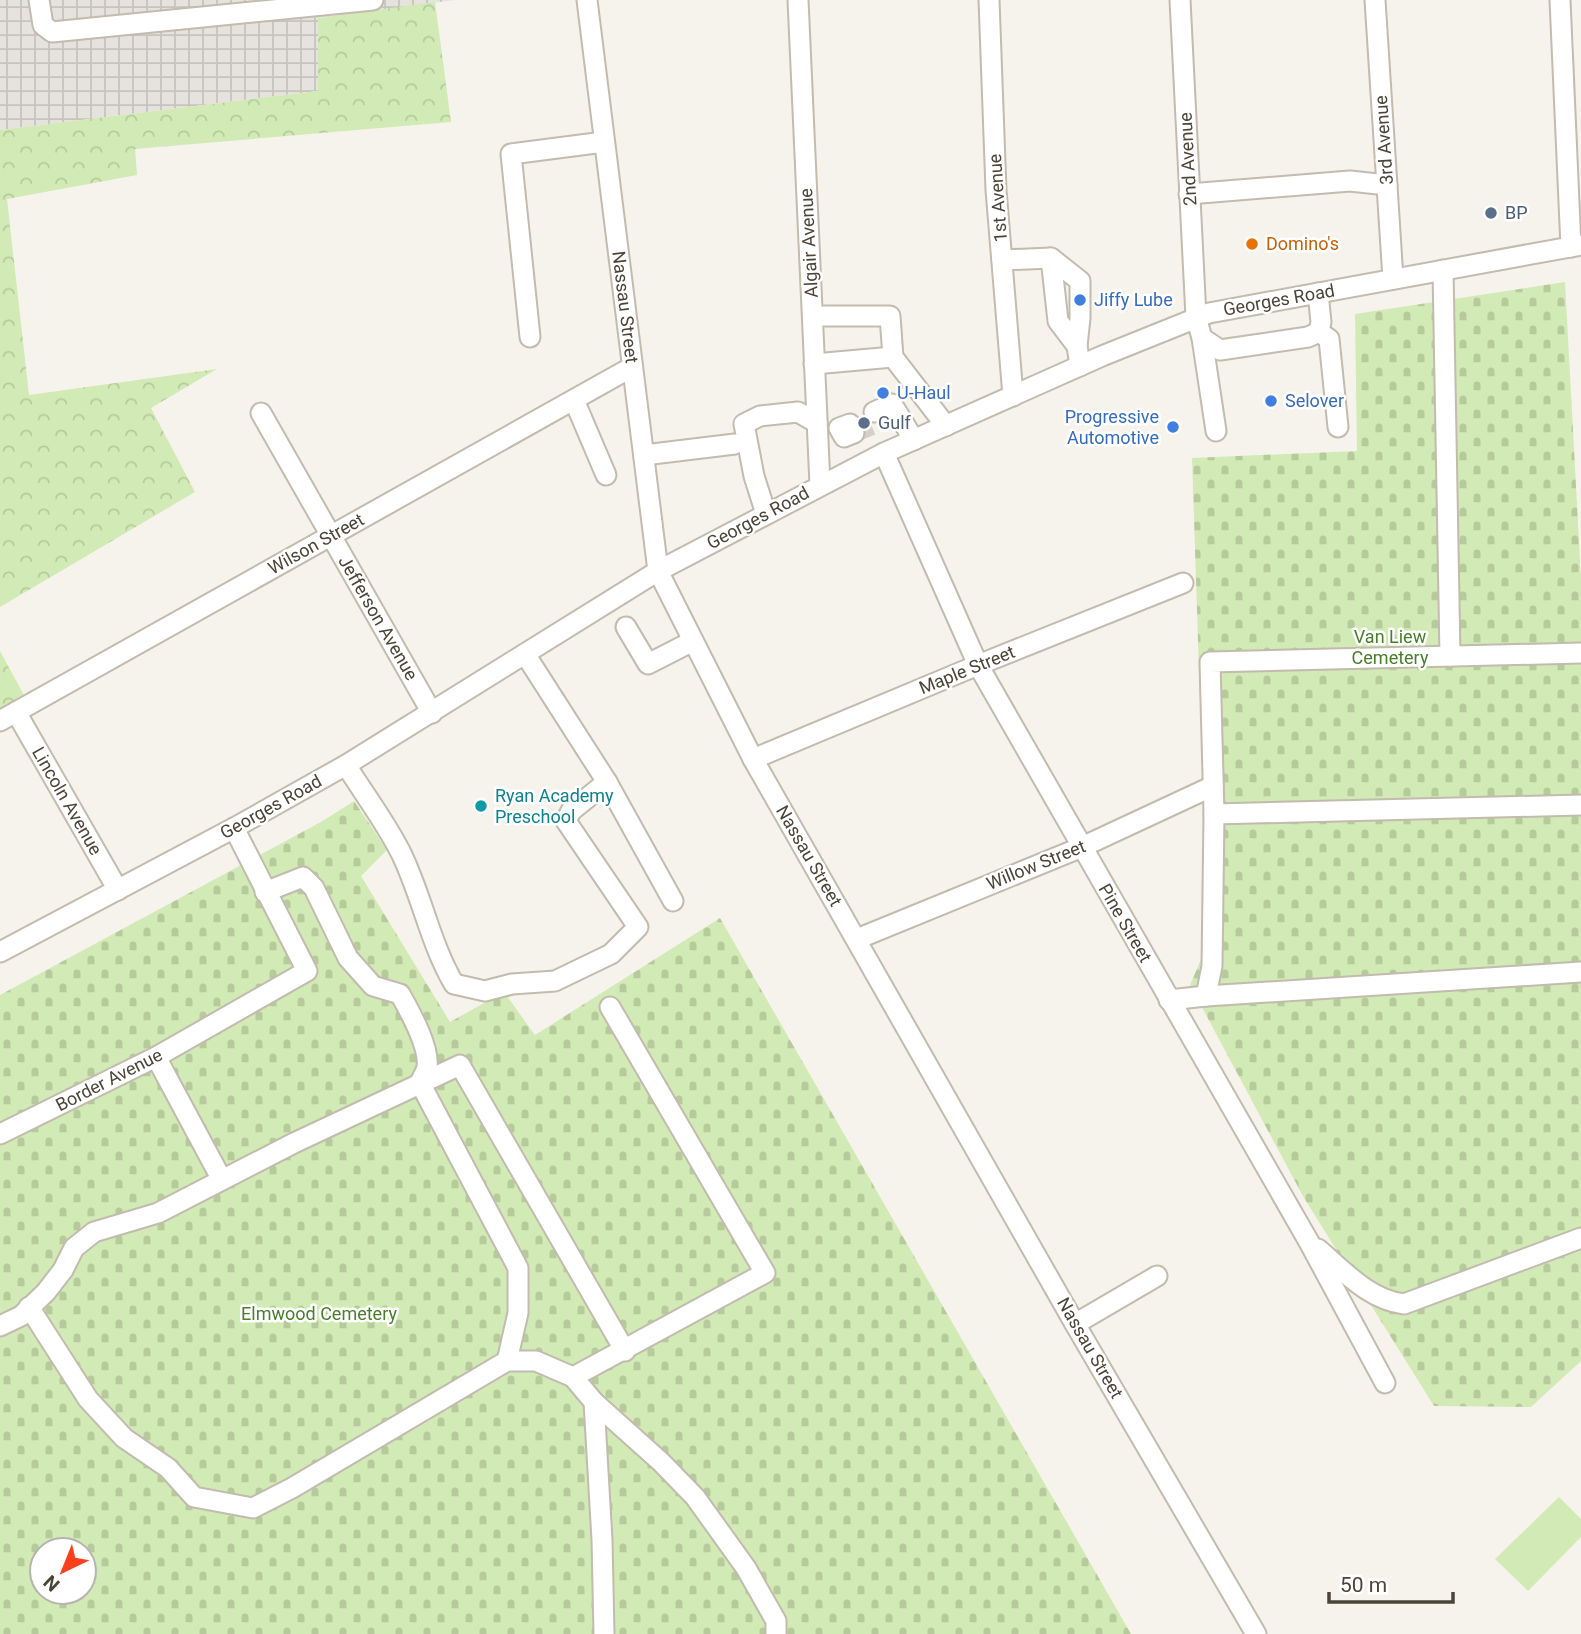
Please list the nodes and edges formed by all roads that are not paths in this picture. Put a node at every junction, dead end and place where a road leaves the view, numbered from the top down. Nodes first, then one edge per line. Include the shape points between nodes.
1 (39, 0) edge
2 (373, 0) edge
3 (587, 0) edge
4 (798, 0) edge
5 (989, 0) edge
6 (1180, 0) edge
7 (1375, 0) edge
8 (1560, 0) edge
9 (604, 142) junction
10 (1387, 185) junction
11 (1189, 194) junction
12 (1576, 246) edge
13 (1002, 260) junction
14 (1443, 270) junction
15 (1393, 279) junction
16 (1318, 293) junction
17 (813, 316) junction
18 (1196, 317) junction
19 (1319, 332) junction
20 (530, 337) dead end
21 (1202, 338) junction
22 (893, 357) junction
23 (814, 364) junction
24 (1080, 366) junction
25 (632, 367) junction
26 (1013, 396) junction
27 (574, 400) junction
28 (261, 413) dead end
29 (876, 417) tunnel mouth
30 (817, 423) junction
31 (946, 426) junction
32 (1338, 427) dead end
33 (848, 430) tunnel mouth
34 (1216, 431) dead end
35 (914, 440) junction
36 (818, 443) junction
37 (735, 444) dead end
38 (884, 453) junction
39 (644, 455) junction
40 (606, 475) dead end
41 (820, 485) junction
42 (766, 514) junction
43 (331, 536) junction
44 (658, 571) junction
45 (1183, 583) dead end
46 (626, 627) dead end
47 (693, 641) junction
48 (1581, 653) edge
49 (525, 654) junction
50 (1450, 656) junction
51 (978, 665) junction
52 (432, 713) junction
53 (8, 716) edge
54 (753, 759) junction
55 (346, 765) junction
56 (607, 782) junction
57 (1213, 786) junction
58 (1581, 805) edge
59 (1214, 814) junction
60 (234, 828) junction
61 (1082, 847) junction
62 (118, 891) junction
63 (265, 892) junction
64 (673, 901) dead end
65 (857, 939) junction
66 (0, 952) edge
67 (1581, 972) edge
68 (1206, 996) junction
69 (1169, 1000) junction
70 (610, 1007) dead end
71 (156, 1056) junction
72 (420, 1083) junction
73 (0, 1135) edge
74 (222, 1180) junction
75 (1581, 1238) edge
76 (1309, 1242) junction
77 (1157, 1276) dead end
78 (29, 1307) junction
79 (1075, 1324) junction
80 (0, 1326) edge
81 (625, 1351) junction
82 (507, 1361) junction
83 (573, 1377) junction
84 (1385, 1383) dead end
85 (594, 1402) junction
86 (780, 1630) edge
87 (604, 1634) edge
88 (1256, 1634) edge

1 - 2 street via 43,25 52,32
3 - 9 street, Nassau Street
4 - 17 street, Algair Avenue
5 - 13 street, 1st Avenue
6 - 11 street, 2nd Avenue
7 - 10 street, 3rd Avenue
8 - 12 street
9 - 20 street via 511,154
9 - 25 street, Nassau Street
10 - 11 street via 1350,181
10 - 15 street, 3rd Avenue
11 - 18 street, 2nd Avenue
12 - 14 street, Georges Road
13 - 24 street via 1051,258 1058,321 1077,346
13 - 26 street, 1st Avenue
14 - 15 street, Georges Road
14 - 50 street
15 - 16 street, Georges Road
16 - 18 street, Georges Road
16 - 19 street
17 - 22 street via 890,316
17 - 23 street, Algair Avenue
18 - 21 street, 2nd Avenue
18 - 24 street, Georges Road
19 - 21 street via 1220,350
19 - 32 street via 1329,339
21 - 34 street, 2nd Avenue
22 - 23 street
22 - 31 street
23 - 30 street, Algair Avenue
24 - 26 street, Georges Road
25 - 27 street, Wilson Street
25 - 39 street, Nassau Street
26 - 31 street, Georges Road
27 - 40 street
27 - 43 street, Wilson Street
28 - 43 street, Jefferson Avenue
29 - 35 street via 892,404
30 - 36 street, Algair Avenue
30 - 42 street via 798,412 760,416 744,424
31 - 35 street, Georges Road
33 - 36 street
35 - 38 street, Georges Road
36 - 41 street, Algair Avenue
37 - 39 street
38 - 41 street, Georges Road
38 - 51 street, Pine Street
39 - 44 street, Nassau Street
41 - 42 street, Georges Road
42 - 44 street, Georges Road
43 - 52 street, Jefferson Avenue
43 - 53 street, Wilson Street
44 - 47 street, Nassau Street
44 - 49 street, Georges Road
45 - 51 street, Maple Street
46 - 47 street via 648,664
47 - 54 street, Nassau Street
48 - 50 street
49 - 52 street, Georges Road
49 - 56 street
50 - 57 street via 1210,662
51 - 54 street, Maple Street
51 - 61 street, Pine Street
52 - 55 street, Georges Road
53 - 62 street, Lincoln Avenue
54 - 65 street, Nassau Street
55 - 56 street via 401,852 440,959 454,984 485,991 555,981 611,954 638,927 566,821 571,811
55 - 60 street, Georges Road
56 - 64 street
57 - 59 street
57 - 61 street, Willow Street
58 - 59 street
59 - 68 street via 1212,966
60 - 62 street, Georges Road
60 - 63 street
61 - 65 street, Willow Street
61 - 69 street, Pine Street
62 - 66 street, Georges Road
63 - 71 street, Border Avenue via 307,971
63 - 72 street via 303,877 314,888 348,958 373,986 400,994 409,1010 422,1037 427,1067
65 - 79 street, Nassau Street
67 - 68 street
68 - 69 street
69 - 76 street, Pine Street
70 - 81 street via 765,1273
71 - 73 street, Border Avenue
71 - 74 street
72 - 74 street
72 - 81 street via 460,1065
72 - 82 street via 518,1268 518,1313
74 - 78 street via 158,1213 94,1232 74,1248 63,1270
75 - 76 street via 1404,1304 1388,1303 1367,1291
76 - 84 street, Pine Street
77 - 79 street
78 - 80 street
78 - 82 street via 88,1399 124,1438 168,1468 194,1497 253,1508
79 - 88 street, Nassau Street
81 - 83 street
82 - 83 street via 536,1361
83 - 85 street
85 - 86 street via 695,1497 746,1568
85 - 87 street

